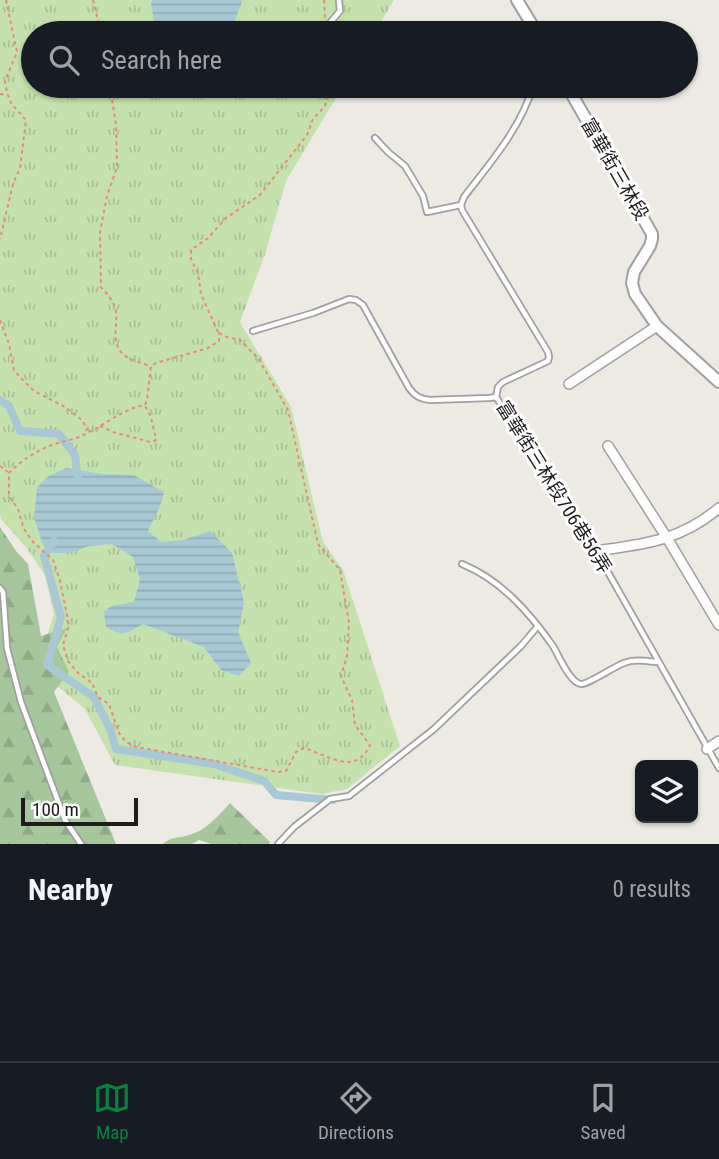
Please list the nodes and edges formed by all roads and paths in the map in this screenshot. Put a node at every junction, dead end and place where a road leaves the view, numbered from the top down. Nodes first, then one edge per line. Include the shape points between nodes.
1 (6, 0) edge
2 (93, 0) edge
3 (324, 0) edge
4 (338, 0) edge
5 (517, 0) edge
6 (98, 21) edge
7 (327, 21) edge
8 (328, 21) edge
9 (530, 21) edge
10 (0, 94) edge
11 (8, 95) junction
12 (112, 98) edge
13 (327, 98) edge
14 (529, 98) edge
15 (574, 98) edge
16 (375, 138) dead end
17 (461, 205) junction
18 (0, 239) edge
19 (0, 320) edge
20 (657, 326) junction
21 (253, 331) dead end
22 (219, 333) junction
23 (151, 366) junction
24 (719, 383) edge
25 (569, 384) dead end
26 (496, 397) junction
27 (145, 405) junction
28 (100, 426) junction
29 (88, 433) junction
30 (608, 446) dead end
31 (0, 466) edge
32 (9, 473) junction
33 (719, 508) edge
34 (667, 538) junction
35 (596, 551) junction
36 (462, 564) dead end
37 (0, 588) edge
38 (719, 625) edge
39 (538, 626) junction
40 (657, 662) junction
41 (719, 741) edge
42 (707, 749) junction
43 (719, 768) edge
44 (81, 844) edge
45 (278, 844) edge

1 - 11 path via 17,52 5,81
2 - 6 path
3 - 7 path
4 - 8 lane via 340,10
5 - 9 street
10 - 11 path
11 - 18 path via 26,120 20,168
12 - 23 path via 117,167 100,232 101,287 116,311 114,332 119,348 124,355
13 - 22 path via 307,135 260,195 191,250 201,293
14 - 17 lane via 509,137
15 - 20 street, 富華街三林段 via 652,234 632,284
16 - 17 lane via 405,166 427,212
17 - 26 lane, 富華街三林段706巷56弄 via 550,356 503,382
19 - 29 path via 14,370 34,391 83,421
20 - 24 street, 富華街三林段
20 - 25 street
21 - 26 lane via 356,300 415,396 430,400
22 - 23 path via 219,341 208,348
22 - 32 path via 240,340 258,358 288,410 318,544 340,570 349,623 341,676 352,700 355,725 370,745 356,761 348,763 304,748 296,752 286,771 278,772 126,742 108,704 68,661 63,645 69,625 60,581 53,559 24,529 9,496
23 - 27 path
26 - 35 lane, 富華街三林段706巷56弄
27 - 28 path via 131,407
27 - 28 path via 156,440
28 - 29 path
29 - 32 path via 41,450
30 - 34 street
31 - 32 path
33 - 34 street via 685,532
34 - 35 street
34 - 38 street
35 - 40 lane, 富華街三林段706巷56弄
36 - 39 lane via 505,590
37 - 44 lane via 7,648 21,702 65,820
39 - 40 lane via 573,680 583,685 634,660
39 - 45 lane via 434,729 349,796 330,799
40 - 42 lane, 富華街三林段706巷56弄
41 - 42 street
42 - 43 lane, 富華街三林段706巷56弄

